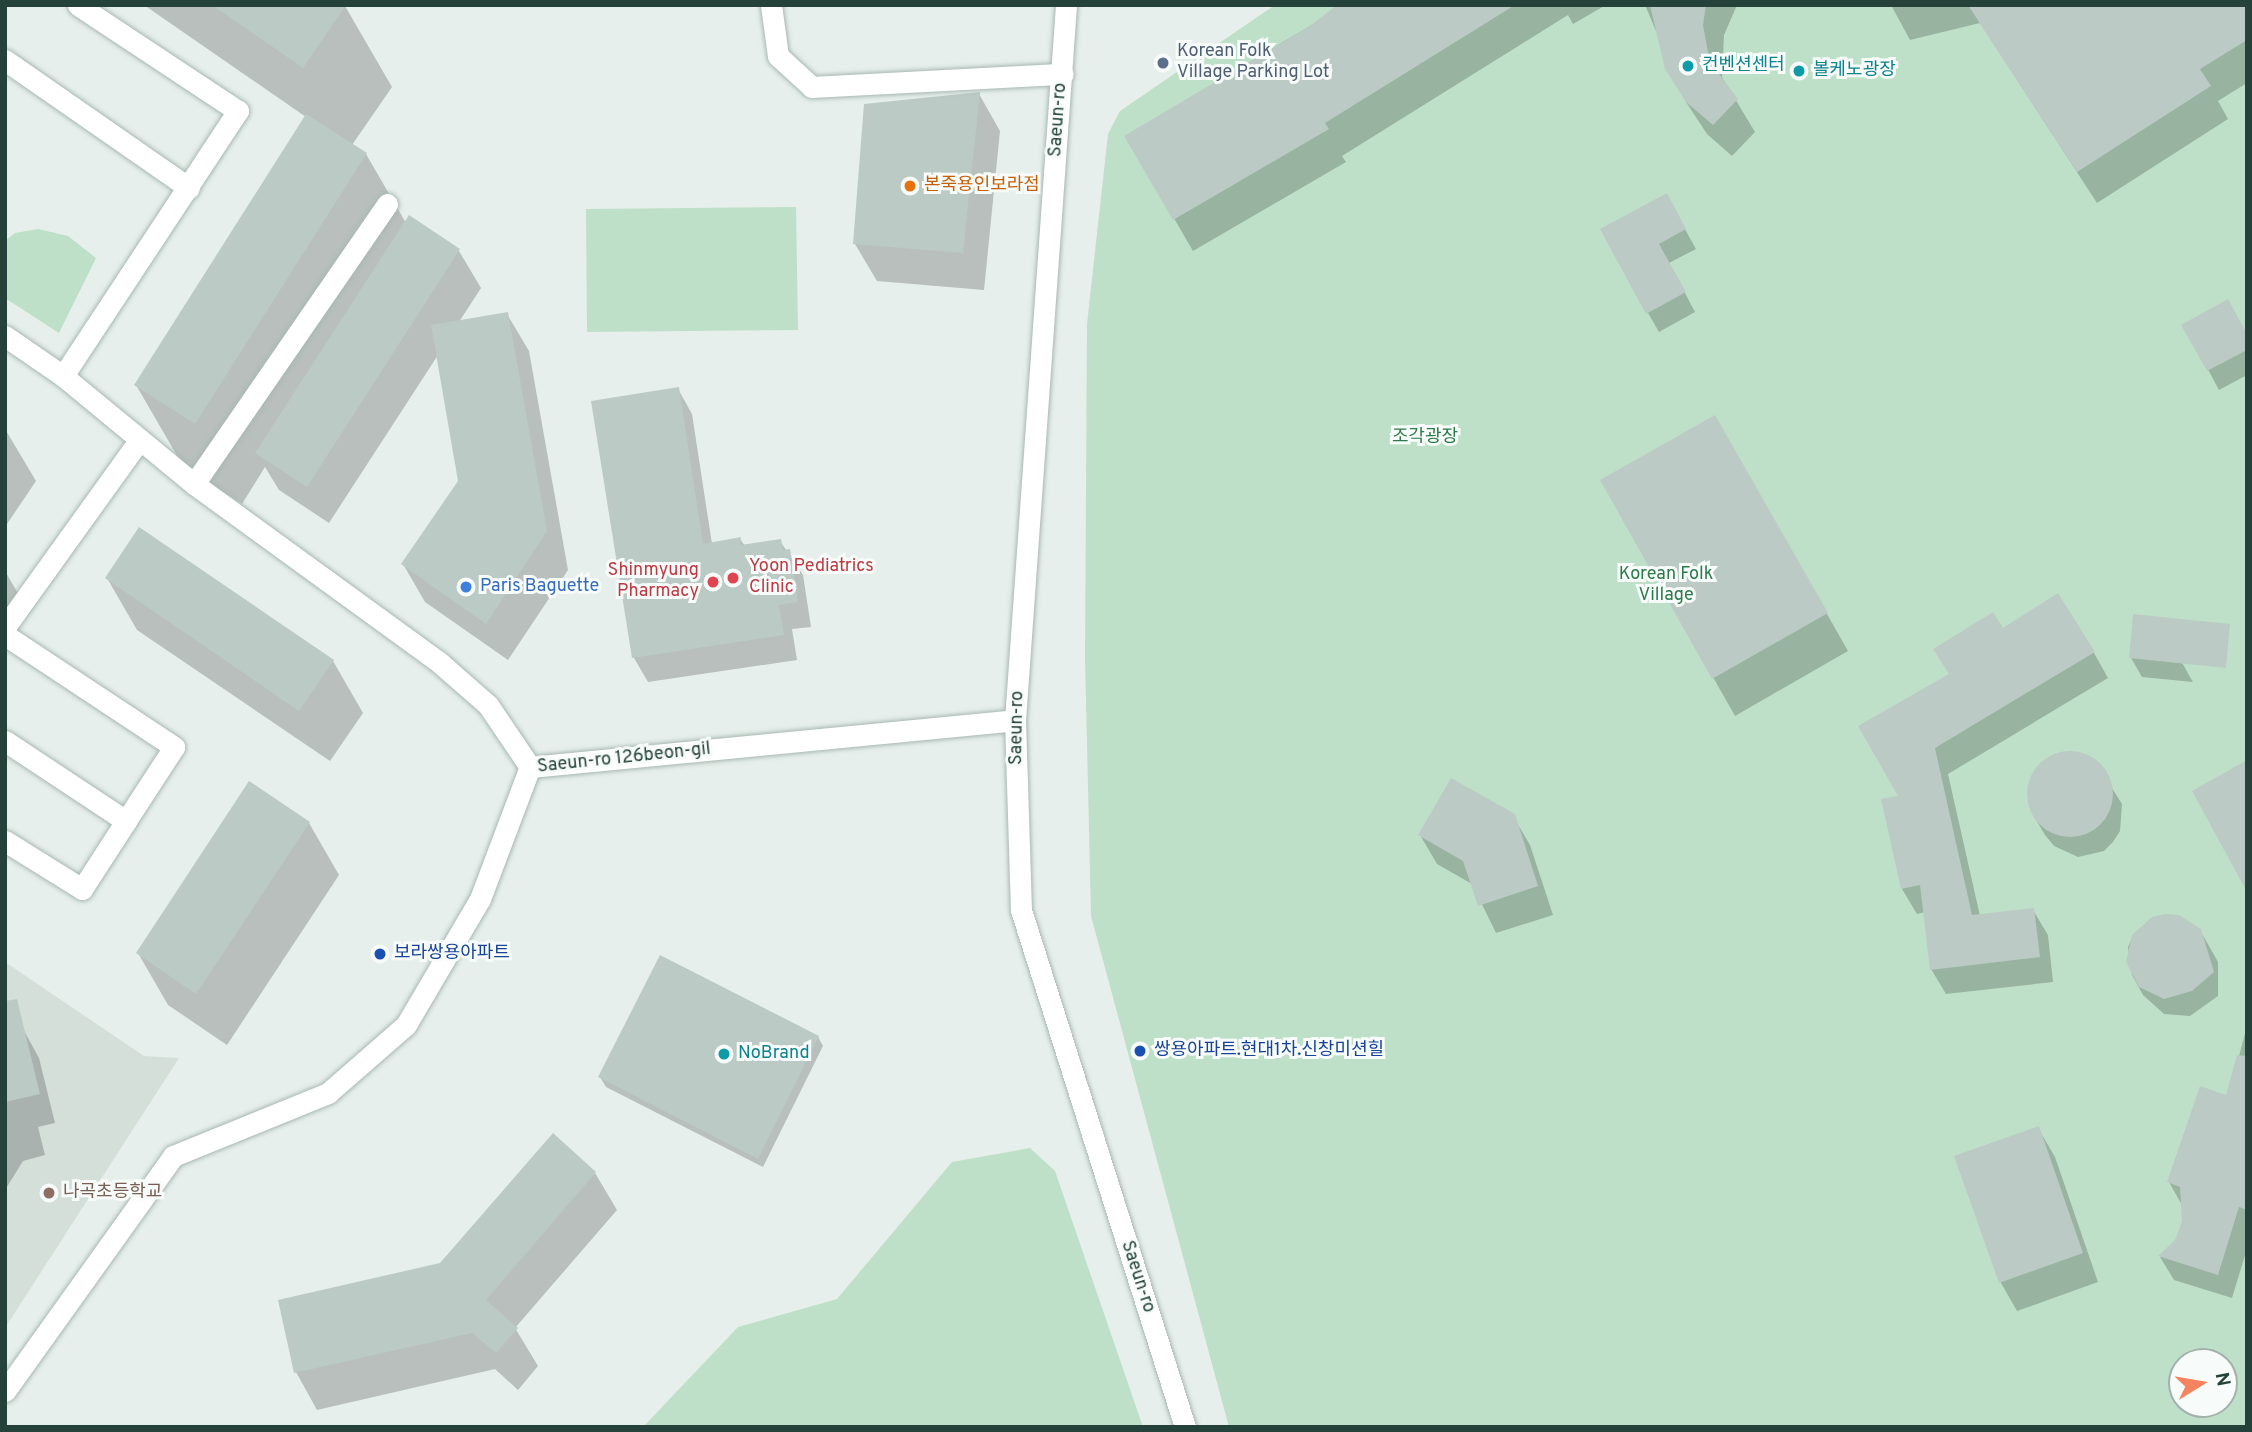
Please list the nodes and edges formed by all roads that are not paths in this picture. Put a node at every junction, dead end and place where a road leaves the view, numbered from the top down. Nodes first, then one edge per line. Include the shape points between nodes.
1 (78, 5) edge
2 (771, 5) edge
3 (1066, 5) edge
4 (5, 60) edge
5 (1063, 74) junction
6 (189, 188) junction
7 (387, 204) dead end
8 (5, 336) edge
9 (63, 376) junction
10 (140, 439) junction
11 (194, 484) junction
12 (5, 627) edge
13 (5, 635) edge
14 (1015, 720) junction
15 (5, 741) edge
16 (530, 767) junction
17 (126, 821) junction
18 (5, 841) edge
19 (5, 1391) edge
20 (1185, 1427) edge

1 - 6 street via 238,111
2 - 5 street via 778,56 813,87
3 - 5 street, Saeun-ro
4 - 6 street
5 - 14 street, Saeun-ro
6 - 9 street
7 - 11 street
8 - 9 street
9 - 10 street
10 - 11 street
10 - 12 street
11 - 16 street via 440,663 488,705
13 - 17 street via 174,747
14 - 16 street, Saeun-ro 126beon-gil
14 - 20 street, Saeun-ro via 1021,910
15 - 17 street
16 - 19 street, Saeun-ro 126beon-gil via 480,899 406,1025 328,1093 173,1156
17 - 18 street via 82,889

